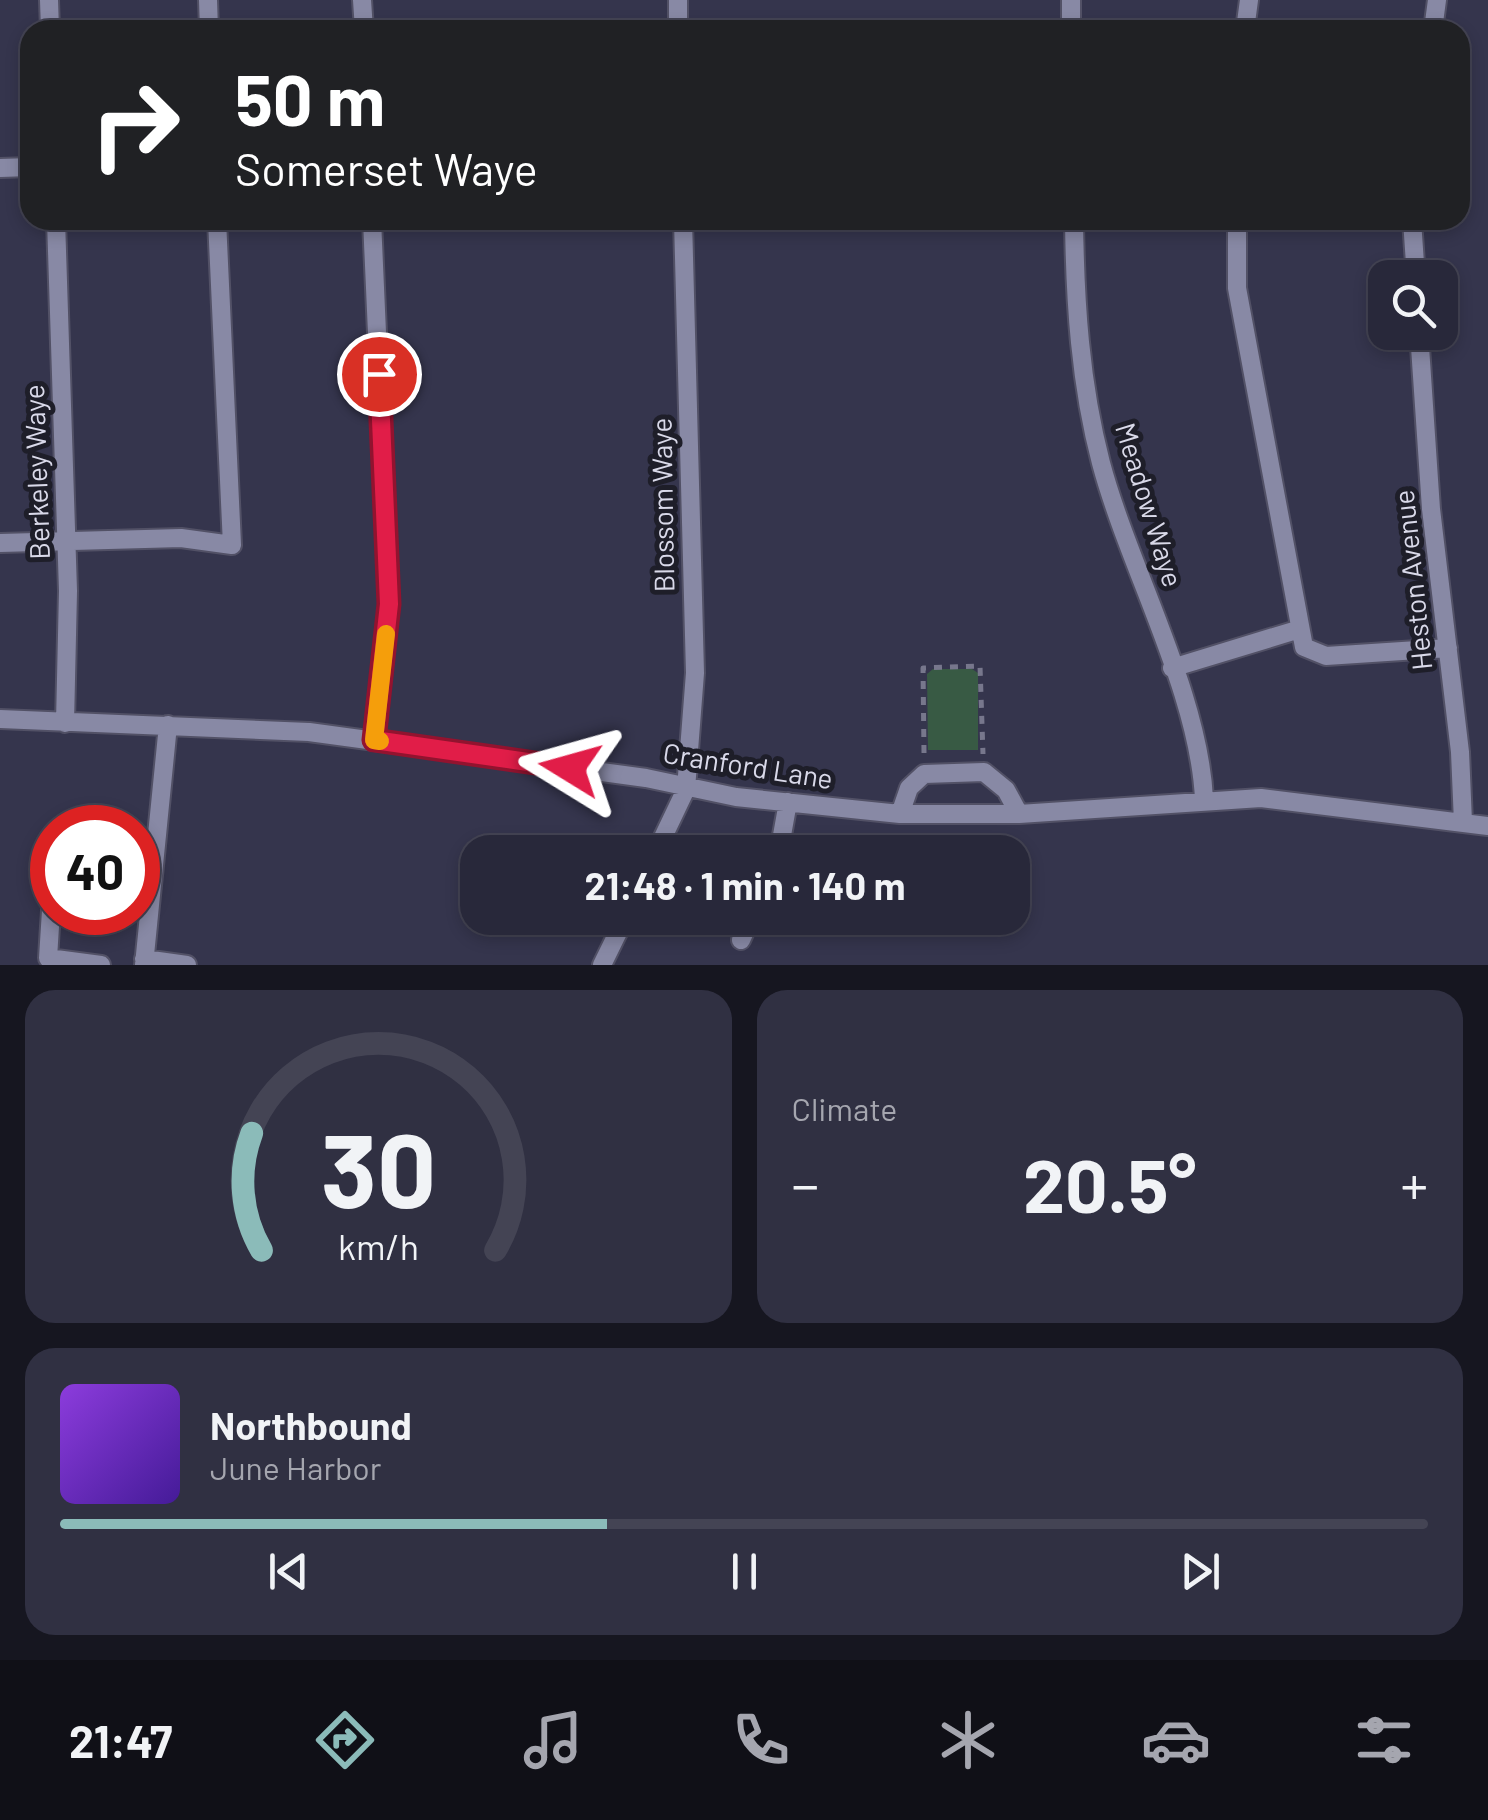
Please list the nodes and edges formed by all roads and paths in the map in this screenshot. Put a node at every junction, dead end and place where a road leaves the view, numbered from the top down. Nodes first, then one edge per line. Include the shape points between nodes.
1 (56, 230) edge
2 (218, 230) edge
3 (372, 230) edge
4 (683, 230) edge
5 (1074, 230) edge
6 (1237, 230) edge
7 (1413, 230) edge
8 (1415, 260) edge
9 (1420, 350) edge
10 (66, 542) junction
11 (0, 543) edge
12 (1300, 629) junction
13 (1448, 648) junction
14 (1172, 668) junction
15 (0, 719) edge
16 (65, 723) junction
17 (168, 726) junction
18 (374, 740) junction
19 (984, 772) junction
20 (924, 774) junction
21 (686, 789) junction
22 (1204, 799) junction
23 (788, 802) junction
24 (900, 814) junction
25 (1019, 814) junction
26 (1464, 822) junction
27 (1488, 826) edge
28 (664, 835) edge
29 (782, 835) edge
30 (49, 935) edge
31 (616, 935) edge
32 (743, 935) edge
33 (741, 940) dead end
34 (144, 962) edge
35 (101, 965) edge
36 (187, 965) edge
37 (602, 965) edge

1 - 10 street, Berkeley Waye
2 - 10 street via 232,545 181,538
3 - 18 street via 389,604
4 - 21 street, Blossom Waye via 695,673
5 - 14 street, Meadow Waye via 1076,323 1102,463
6 - 12 street via 1238,288
7 - 8 street
9 - 13 street, Heston Avenue
10 - 11 street
10 - 16 street, Berkeley Waye
12 - 13 street via 1304,647 1326,656
12 - 14 street
13 - 26 street, Heston Avenue
14 - 22 street, Meadow Waye via 1200,760
15 - 16 street, Cranford Lane
16 - 17 street, Cranford Lane
17 - 18 street, Cranford Lane
17 - 34 street
18 - 21 street, Cranford Lane
19 - 20 street
19 - 20 path via 980,666 922,668
19 - 25 street via 1006,790
20 - 24 street via 909,788
21 - 23 street, Cranford Lane
21 - 28 street
22 - 25 street, Cranford Lane
22 - 26 street, Cranford Lane via 1313,802
23 - 24 street, Cranford Lane
23 - 29 street
24 - 25 street, Cranford Lane
26 - 27 street, Cranford Lane
30 - 35 street via 48,958
31 - 37 street
32 - 33 street
34 - 36 street

